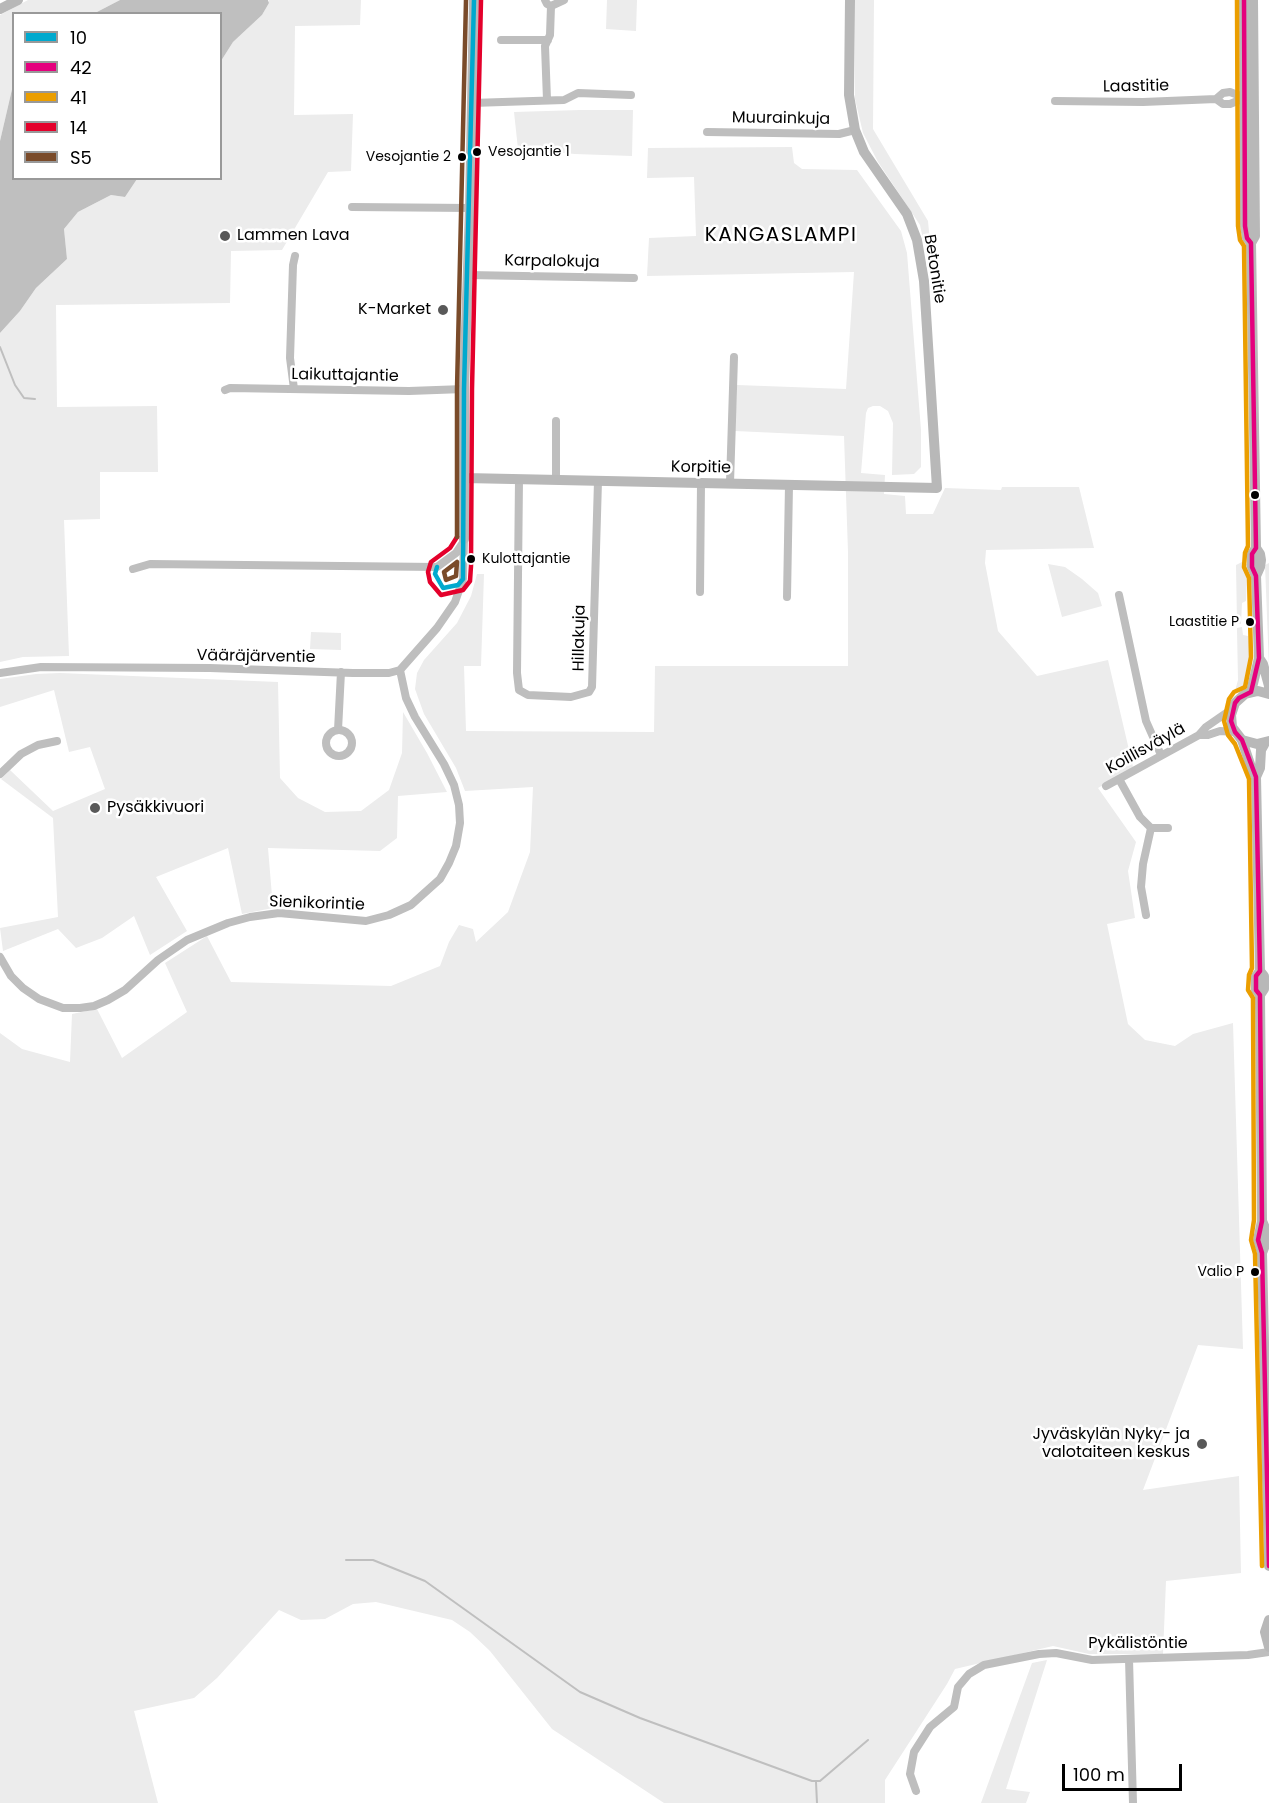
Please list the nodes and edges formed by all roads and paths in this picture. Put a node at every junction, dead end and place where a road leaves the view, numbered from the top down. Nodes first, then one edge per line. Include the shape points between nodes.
1 (18, 0) edge
2 (474, 0) edge
3 (564, 0) edge
4 (850, 0) edge
5 (1244, 0) edge
6 (1253, 0) edge
7 (548, 3) edge
8 (0, 9) edge
9 (501, 40) dead end
10 (548, 40) junction
11 (631, 95) dead end
12 (1249, 97) junction
13 (1216, 99) junction
14 (547, 100) junction
15 (1055, 101) dead end
16 (472, 103) junction
17 (855, 130) junction
18 (707, 132) dead end
19 (352, 207) dead end
20 (470, 208) junction
21 (295, 256) dead end
22 (468, 275) junction
23 (634, 278) dead end
24 (734, 357) dead end
25 (294, 389) junction
26 (464, 389) junction
27 (225, 390) dead end
28 (556, 421) dead end
29 (465, 478) junction
30 (519, 479) junction
31 (556, 480) junction
32 (598, 481) junction
33 (701, 483) junction
34 (730, 483) junction
35 (789, 485) junction
36 (937, 488) joint
37 (464, 539) junction
38 (133, 569) dead end
39 (700, 592) dead end
40 (1119, 595) dead end
41 (787, 597) dead end
42 (1259, 658) junction
43 (400, 670) junction
44 (341, 672) junction
45 (0, 673) edge
46 (1269, 686) edge
47 (1251, 692) junction
48 (1269, 694) edge
49 (1232, 709) junction
50 (338, 729) dead end
51 (1198, 735) junction
52 (1239, 736) junction
53 (57, 741) dead end
54 (1267, 742) edge
55 (1161, 755) junction
56 (0, 774) edge
57 (1256, 777) junction
58 (1119, 779) junction
59 (1106, 786) dead end
60 (1151, 828) junction
61 (1168, 828) dead end
62 (1146, 915) dead end
63 (0, 957) edge
64 (1269, 1566) edge
65 (1269, 1620) edge
66 (1269, 1647) edge
67 (1269, 1652) edge
68 (1129, 1659) junction
69 (916, 1791) dead end
70 (1133, 1803) edge

1 - 8 main road
2 - 16 main road
3 - 7 street
4 - 17 main road, Betonitie via 849,94
5 - 12 main road
6 - 12 main road
7 - 10 street
9 - 10 street
10 - 14 street
11 - 14 street via 578,93 564,100
12 - 13 street, Laastitie via 1230,104
12 - 13 street, Laastitie via 1230,92
12 - 42 main road via 1245,226 1251,243 1256,548 1252,567 1256,576
13 - 15 street, Laastitie
14 - 16 street
16 - 20 main road
17 - 18 street, Muurainkuja via 838,134
17 - 36 main road, Betonitie via 864,152 907,214 917,240 924,281
19 - 20 street
20 - 22 main road
21 - 25 street via 290,358
22 - 23 street, Karpalokuja
22 - 26 main road
24 - 34 street
25 - 26 street, Laikuttajantie
25 - 27 street, Laikuttajantie
26 - 29 main road
28 - 31 street
29 - 30 main road, Korpitie
29 - 37 main road
30 - 31 main road, Korpitie
30 - 32 street, Hillakuja via 519,690 528,695 571,697 589,692 592,687
31 - 32 main road, Korpitie
32 - 33 main road, Korpitie
33 - 34 main road, Korpitie
33 - 39 street
34 - 35 main road, Korpitie
35 - 36 main road, Korpitie
35 - 41 street
37 - 38 street via 456,553 437,567 150,564
37 - 43 street via 463,579 455,602
40 - 55 street via 1146,721
42 - 46 main road
42 - 47 main road
43 - 44 street, Vääräjärventie
43 - 63 street, Sienikorintie via 410,705 453,785 459,814 456,846 449,863 440,879 411,905 366,921 279,913 228,923 187,940 108,1000 80,1008 63,1008 39,999 11,976
44 - 45 street, Vääräjärventie via 41,667
44 - 50 street
47 - 48 main road
47 - 49 main road via 1239,698
49 - 51 street, Koillisväylä
49 - 52 main road via 1231,721
51 - 52 street, Koillisväylä via 1220,731
51 - 55 street, Koillisväylä
52 - 54 main road via 1257,744
52 - 57 main road
53 - 56 street via 21,754
54 - 57 main road via 1261,750
55 - 58 street, Koillisväylä
57 - 64 main road via 1262,1221 1258,1240 1262,1253
58 - 59 street, Koillisväylä
58 - 60 street via 1133,808
60 - 61 street
60 - 62 street via 1143,864
65 - 66 main road via 1265,1632
67 - 68 street, Pykälistöntie
68 - 69 street, Pykälistöntie via 1092,1660 1039,1654 984,1665 969,1674 958,1687 954,1707 930,1727 914,1752 910,1774
68 - 70 street

